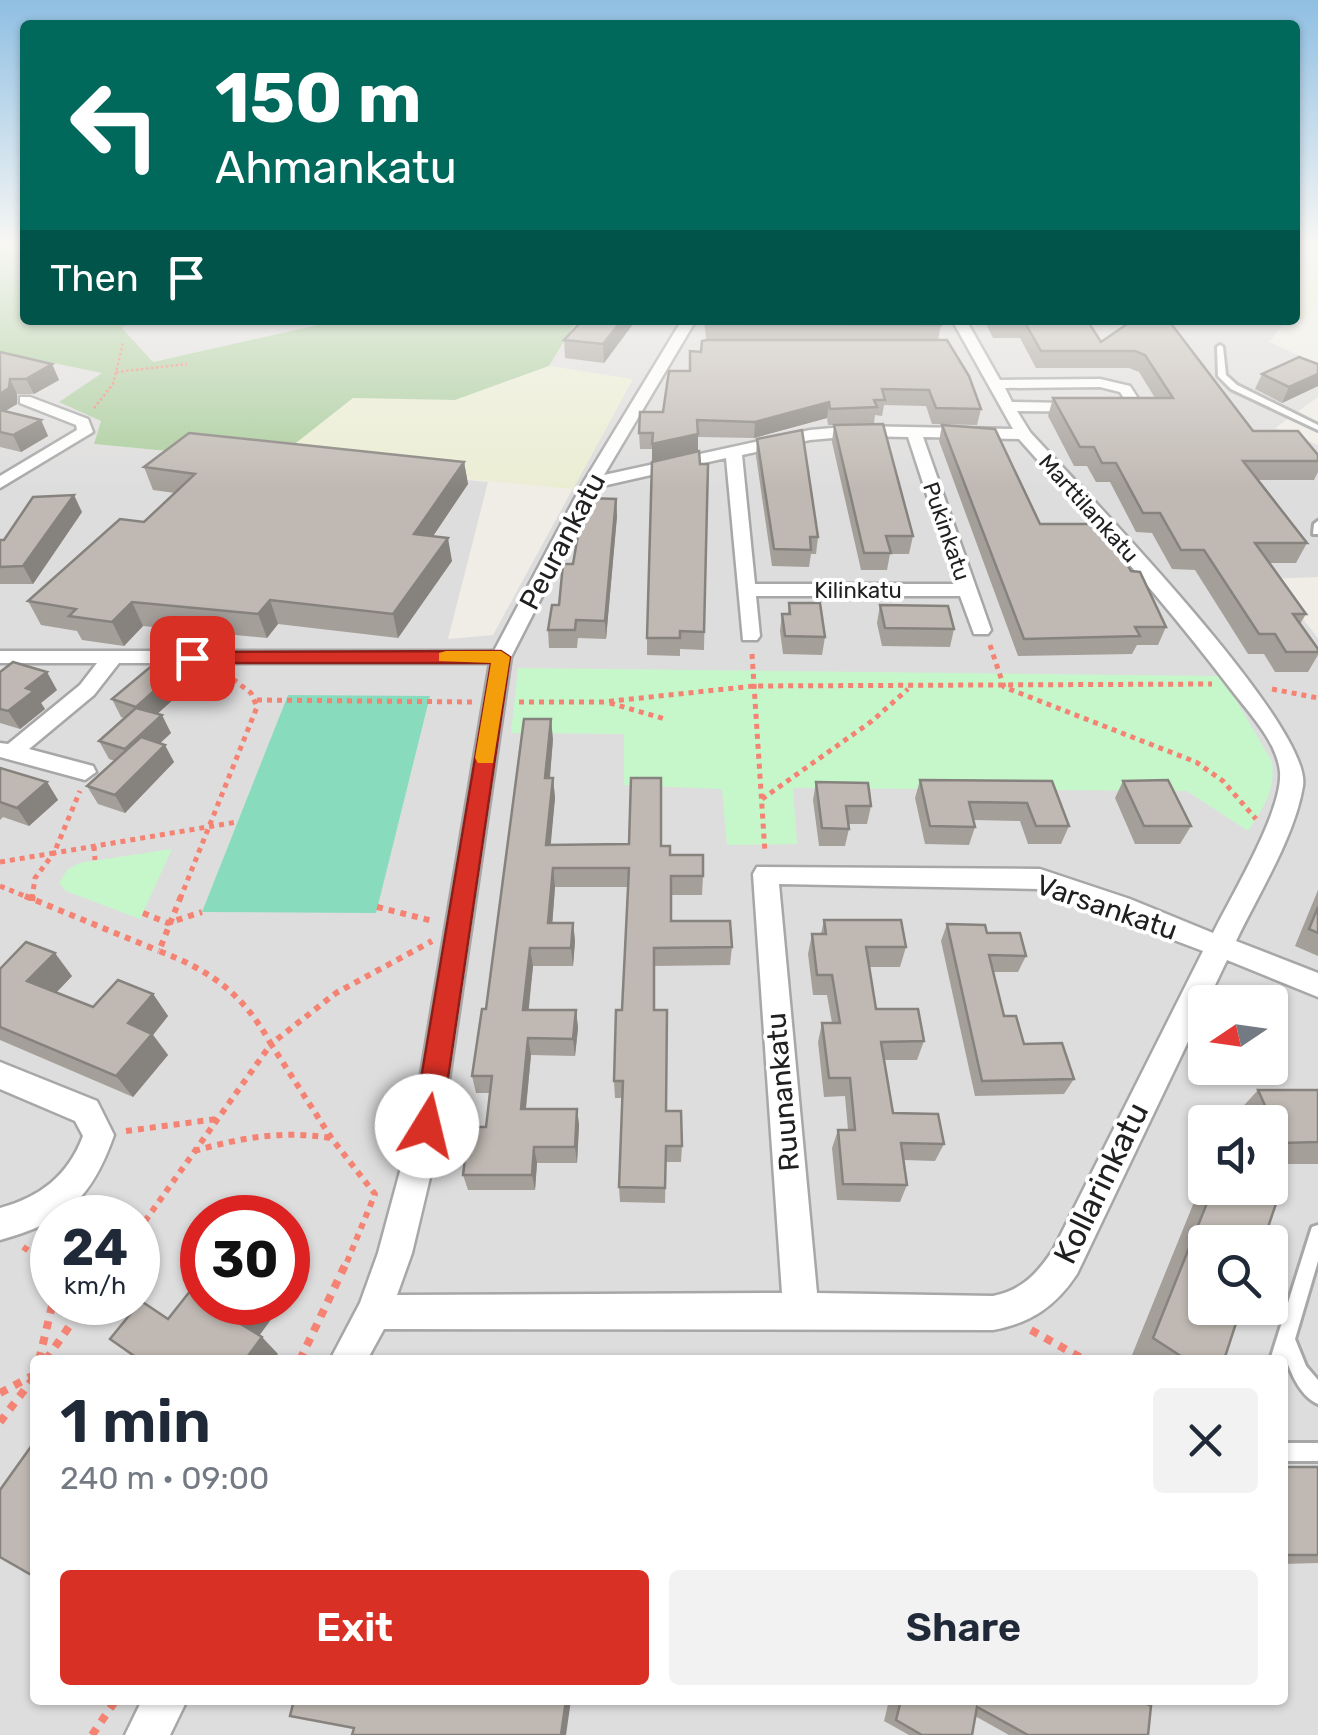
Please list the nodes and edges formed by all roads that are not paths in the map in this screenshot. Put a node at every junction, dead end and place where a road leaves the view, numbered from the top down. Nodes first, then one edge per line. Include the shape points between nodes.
1 (687, 327) edge
2 (960, 327) edge
3 (1220, 347) dead end
4 (993, 384) junction
5 (25, 400) dead end
6 (1004, 406) junction
7 (1318, 428) edge
8 (914, 432) junction
9 (1022, 434) junction
10 (734, 452) junction
11 (0, 484) edge
12 (592, 484) junction
13 (748, 590) junction
14 (968, 590) junction
15 (981, 630) road end
16 (750, 636) road end
17 (0, 657) edge
18 (501, 657) junction
19 (112, 658) junction
20 (1240, 683) joint
21 (6, 751) edge
22 (85, 772) road end
23 (766, 874) joint
24 (1217, 946) junction
25 (1318, 986) edge
26 (0, 1075) edge
27 (5, 1232) edge
28 (1318, 1233) edge
29 (800, 1310) junction
30 (374, 1312) junction
31 (1286, 1339) junction
32 (351, 1355) edge
33 (1281, 1355) edge
34 (1318, 1395) edge
35 (1288, 1452) edge
36 (1318, 1452) edge
37 (163, 1705) edge
38 (147, 1735) edge

1 - 12 street, Peurankatu
2 - 4 street, Marttilankatu via 964,348
3 - 7 lane via 1222,376 1234,387
4 - 6 street, Marttilankatu
4 - 6 street via 1100,383 1125,389 1132,400 1117,408
5 - 11 street via 83,422 84,432
6 - 9 street, Marttilankatu
8 - 9 street
8 - 10 street via 829,433
8 - 14 street, Pukinkatu
9 - 20 street, Marttilankatu
10 - 12 street
10 - 13 street
12 - 18 street, Peurankatu
13 - 14 street, Kilinkatu
13 - 16 street
14 - 15 street, Pukinkatu
17 - 19 street
18 - 19 street
18 - 30 street, Peurankatu via 427,1126
19 - 21 street via 86,690
20 - 24 street, Kollarinkatu via 1277,736 1291,786 1272,839
21 - 22 street
23 - 24 street, Varsankatu via 1040,879
23 - 29 street, Ruunankatu
24 - 25 street, Varsankatu
24 - 29 street, Kollarinkatu via 1064,1262 1037,1298 999,1312
26 - 27 street via 86,1111 99,1134 90,1165 67,1192
28 - 31 lane
29 - 30 street, Kollarinkatu
30 - 32 street, Peurankatu
31 - 33 lane
31 - 34 lane
35 - 36 lane
37 - 38 street

